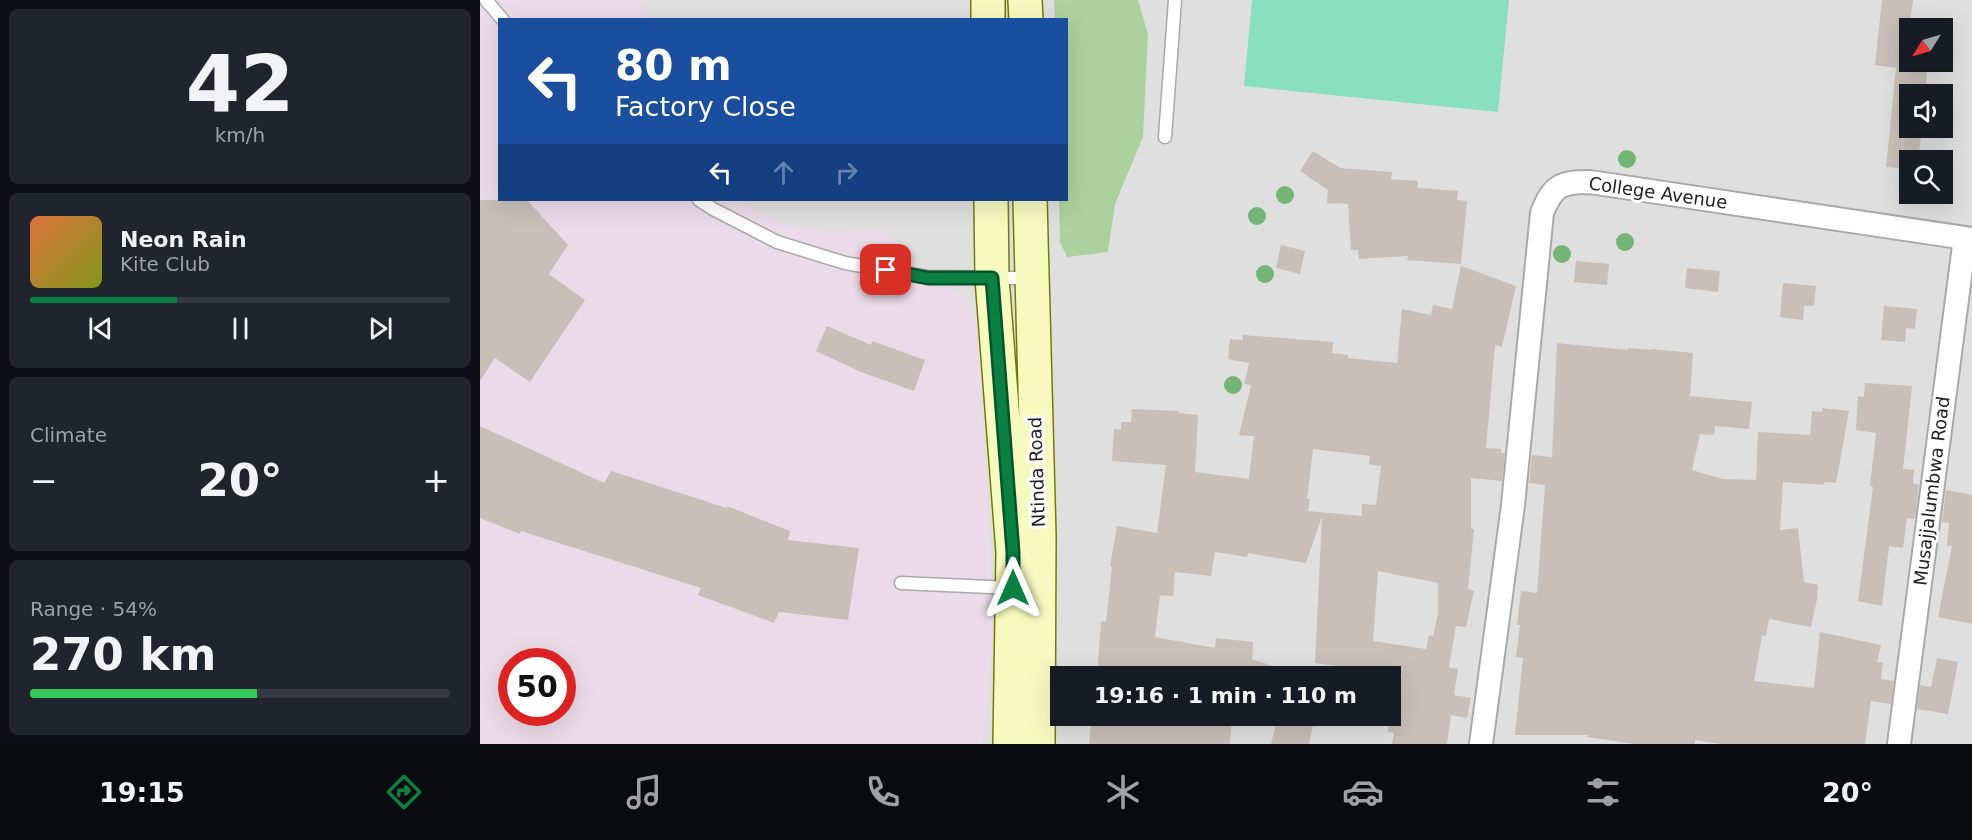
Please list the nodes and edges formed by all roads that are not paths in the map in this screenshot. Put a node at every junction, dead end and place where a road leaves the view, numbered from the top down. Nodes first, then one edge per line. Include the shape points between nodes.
1 (486, 0) edge
2 (988, 0) edge
3 (1025, 0) edge
4 (1174, 0) edge
5 (501, 18) edge
6 (988, 18) edge
7 (1026, 18) edge
8 (1165, 137) dead end
9 (701, 201) edge
10 (991, 201) edge
11 (1030, 201) edge
12 (1968, 239) edge
13 (992, 278) junction
14 (1031, 278) junction
15 (901, 583) dead end
16 (1013, 588) junction
17 (1010, 744) edge
18 (1038, 744) edge
19 (1481, 744) edge
20 (1899, 744) edge

1 - 5 lane
2 - 6 main road
3 - 7 main road
4 - 8 lane
9 - 13 lane via 777,242 845,263 928,278
10 - 13 main road, Ntinda Road
11 - 14 main road, Ntinda Road
12 - 19 street, College Avenue via 1590,182 1568,182 1548,196 1542,213 1513,505
12 - 20 street, Musajjalumbwa Road
13 - 14 lane
13 - 16 main road, Ntinda Road
14 - 18 main road, Ntinda Road via 1039,536
15 - 16 lane
16 - 17 main road, Ntinda Road

